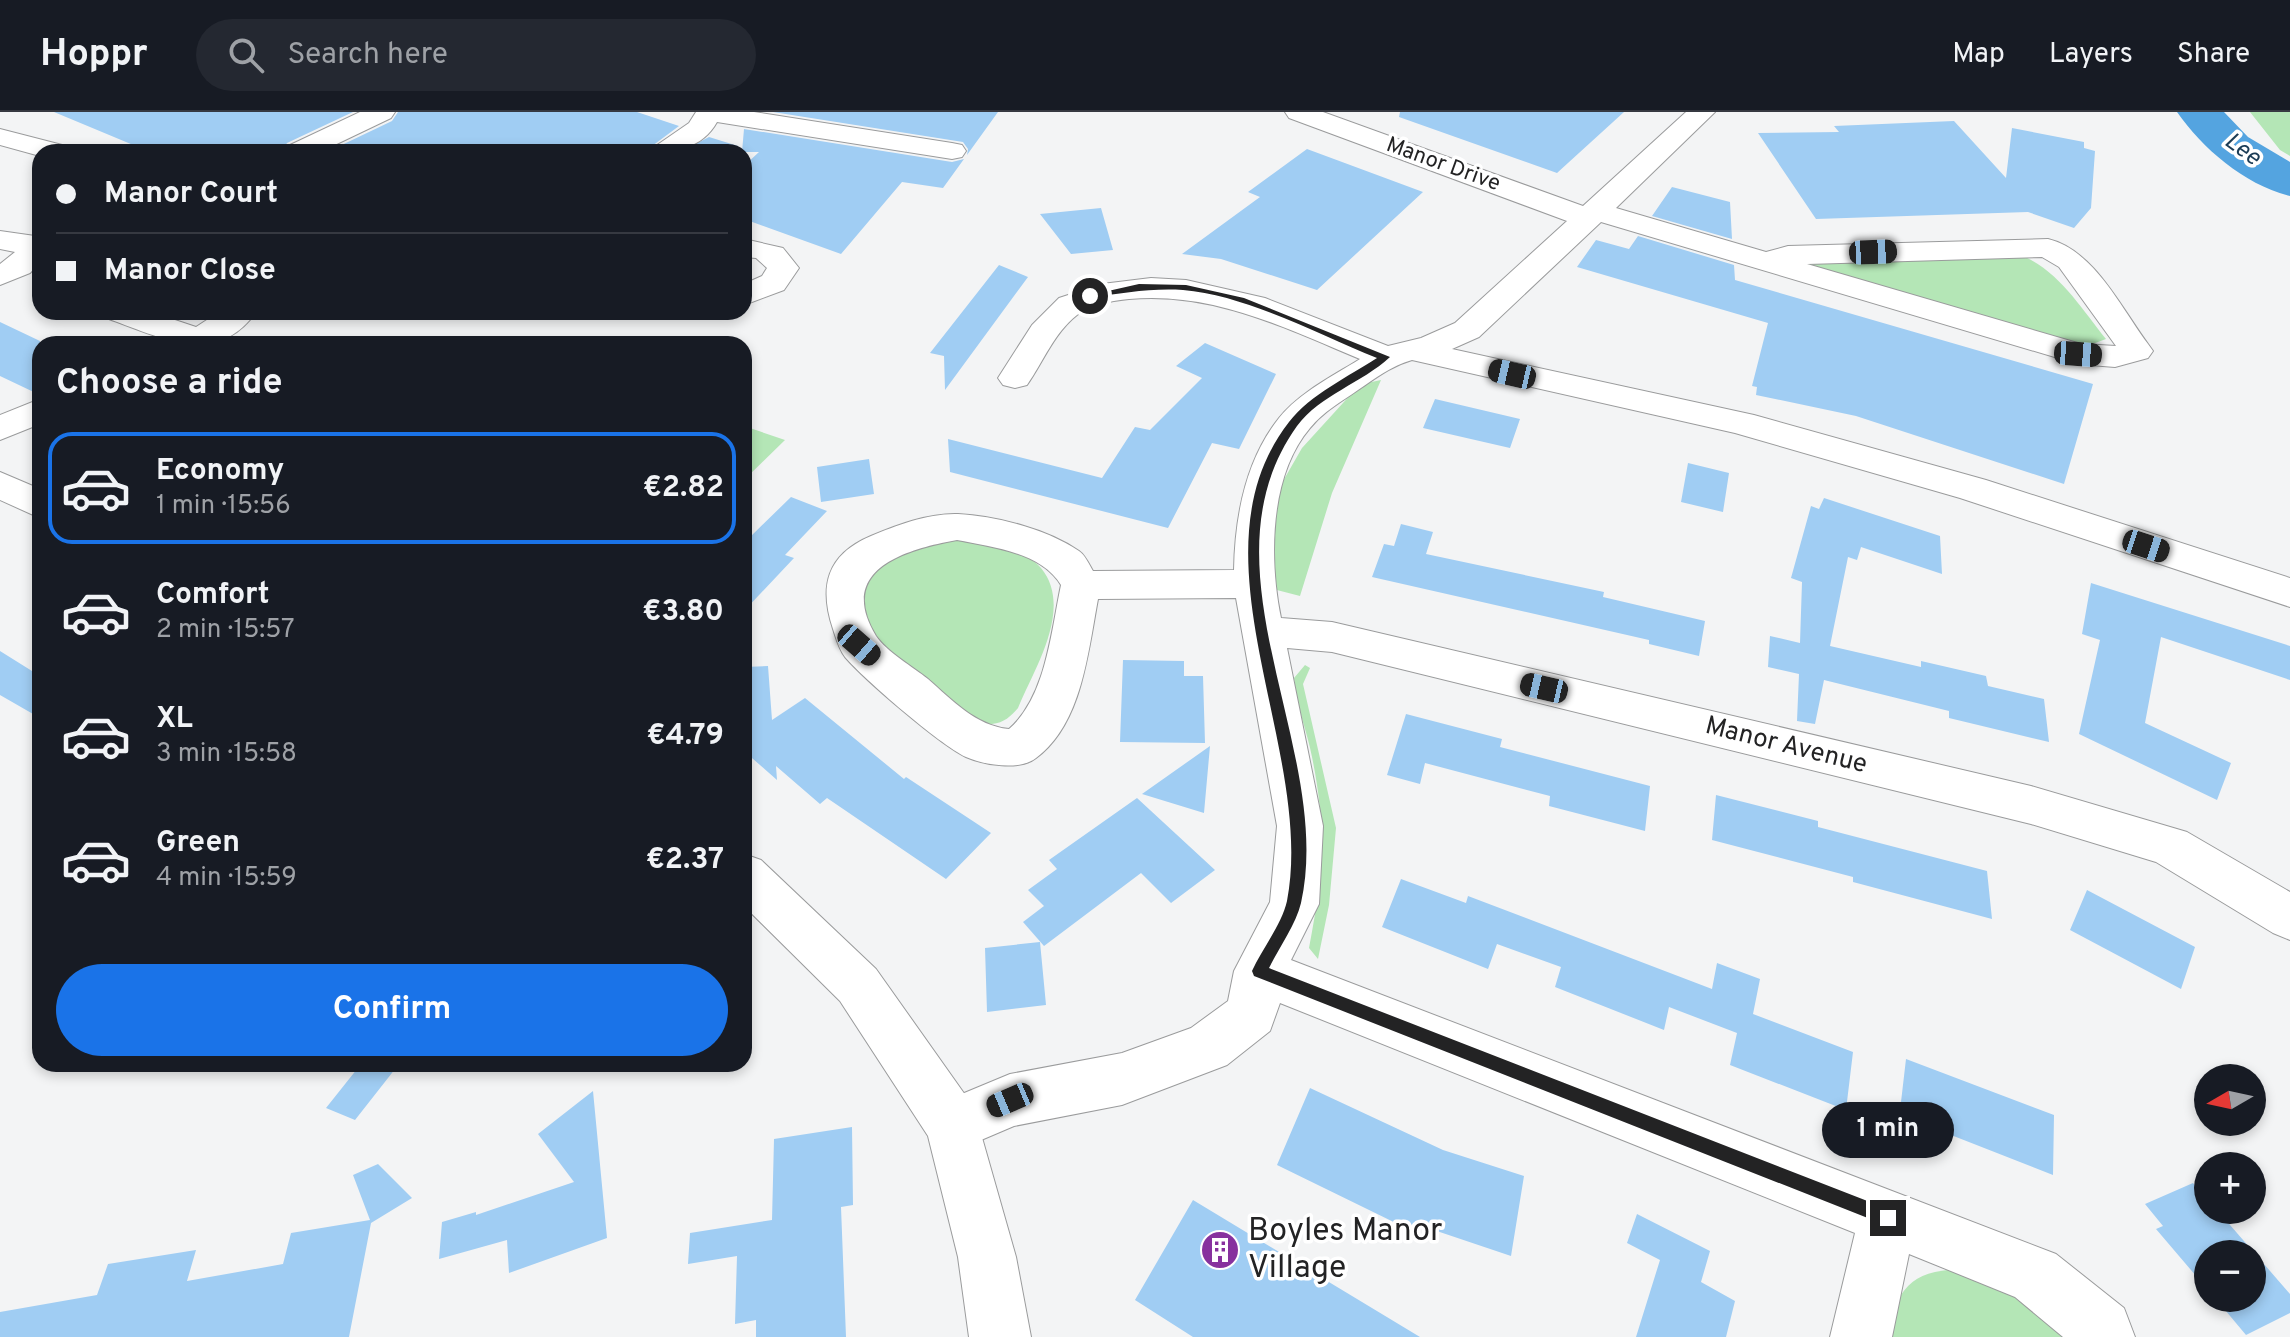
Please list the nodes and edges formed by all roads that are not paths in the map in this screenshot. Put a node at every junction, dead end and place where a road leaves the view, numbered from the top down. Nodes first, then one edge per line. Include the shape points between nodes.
1 (382, 112) edge
2 (709, 112) edge
3 (1298, 112) edge
4 (1700, 112) edge
5 (0, 137) edge
6 (315, 144) edge
7 (674, 144) edge
8 (32, 146) edge
9 (952, 151) dead end
10 (1592, 214) junction
11 (0, 240) edge
12 (752, 249) edge
13 (1765, 262) junction
14 (3, 275) edge
15 (32, 283) edge
16 (752, 292) edge
17 (141, 320) edge
18 (229, 320) edge
19 (182, 336) edge
20 (206, 336) edge
21 (1397, 354) junction
22 (1015, 378) dead end
23 (32, 414) edge
24 (0, 429) edge
25 (0, 484) edge
26 (32, 501) edge
27 (1254, 584) junction
28 (1081, 585) junction
29 (2290, 593) edge
30 (1261, 631) junction
31 (752, 883) edge
32 (2290, 918) edge
33 (1259, 971) junction
34 (953, 1125) junction
35 (1888, 1218) junction
36 (1000, 1337) edge
37 (1861, 1337) edge
38 (2104, 1337) edge

1 - 6 street
2 - 7 street via 700,128
2 - 9 street
3 - 10 street, Manor Drive
4 - 10 street
5 - 8 street
10 - 13 street, Manor Drive
10 - 21 street via 1467,330
11 - 14 street via 30,247 27,260
12 - 16 street via 767,251 783,268 773,283
13 - 13 street, Manor Drive via 1788,255 2048,248 2070,260 2136,351 2115,357 2078,354
14 - 15 street
17 - 19 street
18 - 20 street
21 - 22 street via 1241,300 1186,288 1139,287 1090,296 1065,308
21 - 27 street via 1317,402 1293,424 1265,479 1254,525
21 - 29 street via 1741,423 1973,489
23 - 24 street
25 - 26 street
27 - 28 street
27 - 30 street
28 - 28 street via 1067,562 1022,540 957,527 910,535 875,550 847,577 844,602 859,645 945,719 981,744 1018,748 1043,725 1065,662
30 - 32 street, Manor Avenue via 1332,637 2031,805 2170,846
30 - 33 street via 1300,826 1294,904
31 - 34 street via 858,985
33 - 34 street via 1252,1014 1208,1047 1122,1079 1010,1100
33 - 35 street
34 - 36 street via 987,1257
35 - 37 street
35 - 38 street via 2035,1275

